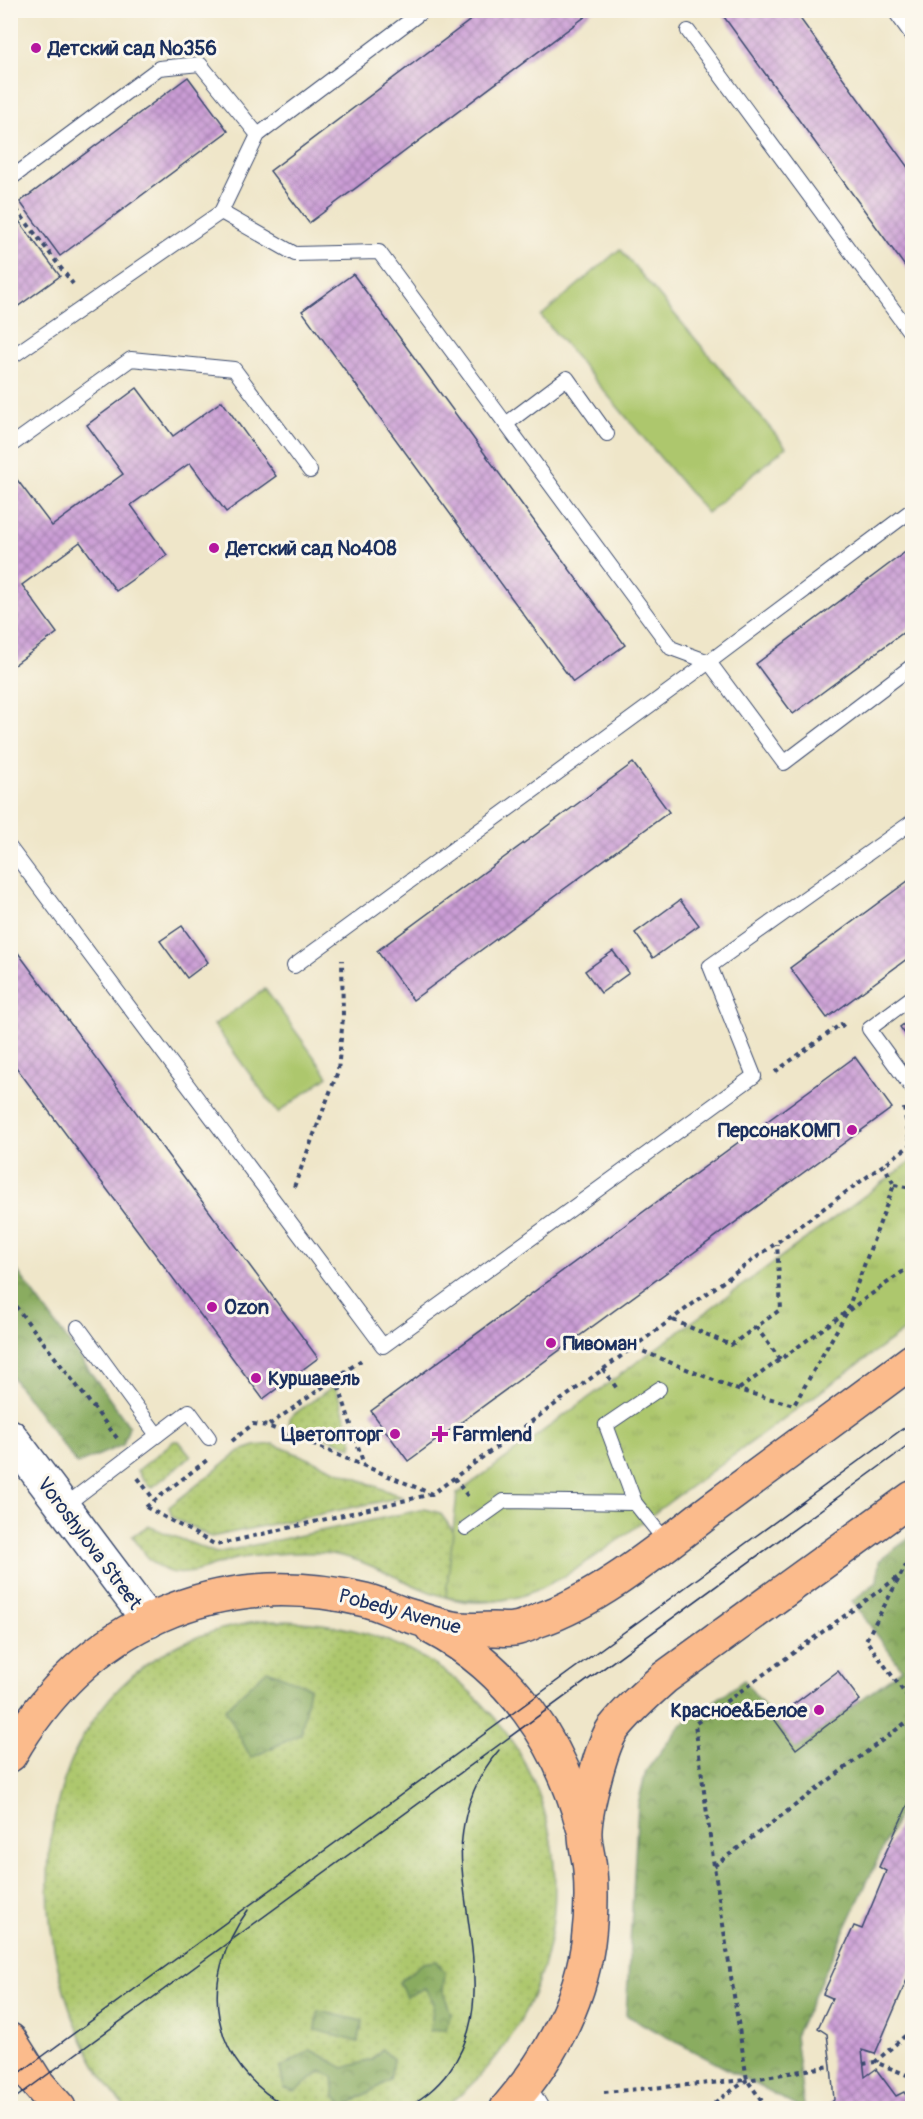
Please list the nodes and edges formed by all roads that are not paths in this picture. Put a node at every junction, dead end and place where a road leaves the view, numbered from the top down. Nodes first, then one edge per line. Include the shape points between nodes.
1 (424, 10) edge
2 (894, 10) edge
3 (688, 31) dead end
4 (912, 35) edge
5 (258, 135) junction
6 (10, 179) edge
7 (221, 212) junction
8 (912, 335) edge
9 (10, 358) edge
10 (506, 424) junction
11 (607, 434) dead end
12 (10, 446) edge
13 (310, 471) dead end
14 (912, 510) edge
15 (709, 662) junction
16 (912, 666) edge
17 (912, 822) edge
18 (10, 848) edge
19 (294, 966) dead end
20 (912, 997) edge
21 (912, 1088) edge
22 (78, 1327) dead end
23 (912, 1362) edge
24 (659, 1389) dead end
25 (157, 1435) junction
26 (10, 1436) edge
27 (209, 1438) dead end
28 (912, 1498) edge
29 (635, 1503) junction
30 (63, 1507) junction
31 (466, 1528) dead end
32 (667, 1543) junction
33 (410, 1617) junction
34 (149, 1621) junction
35 (10, 1755) edge
36 (584, 1831) junction
37 (10, 2040) edge
38 (535, 2096) edge
39 (59, 2109) edge
40 (507, 2109) edge

1 - 5 lane
2 - 4 lane
3 - 8 lane
5 - 6 lane via 200,64 159,68
5 - 7 lane
7 - 9 lane
7 - 10 lane via 295,254 379,252
10 - 11 lane via 567,378
10 - 15 lane via 671,648
12 - 13 lane via 131,358 234,369
14 - 15 lane
15 - 16 lane via 784,763
15 - 19 lane
17 - 18 lane via 710,966 754,1076 383,1346
20 - 21 lane via 869,1029
22 - 25 lane
23 - 32 main road, Pobedy Avenue
24 - 29 lane via 606,1425
25 - 27 lane via 189,1411
25 - 30 lane
26 - 30 street, Voroshylova Street
28 - 36 main road via 635,1703 611,1732 596,1774
29 - 31 lane via 504,1501
29 - 32 lane
30 - 34 street, Voroshylova Street
32 - 33 main road, Pobedy Avenue via 590,1597 556,1615 514,1629 460,1629
33 - 34 main road, Pobedy Avenue via 368,1601 324,1592 279,1589 201,1601
33 - 36 main road via 445,1634 476,1657 525,1704 556,1752
34 - 35 main road, Pobedy Avenue via 120,1636 69,1676
36 - 38 main road via 591,1907 587,1945 566,2018 549,2052
37 - 39 main road
38 - 40 main road

